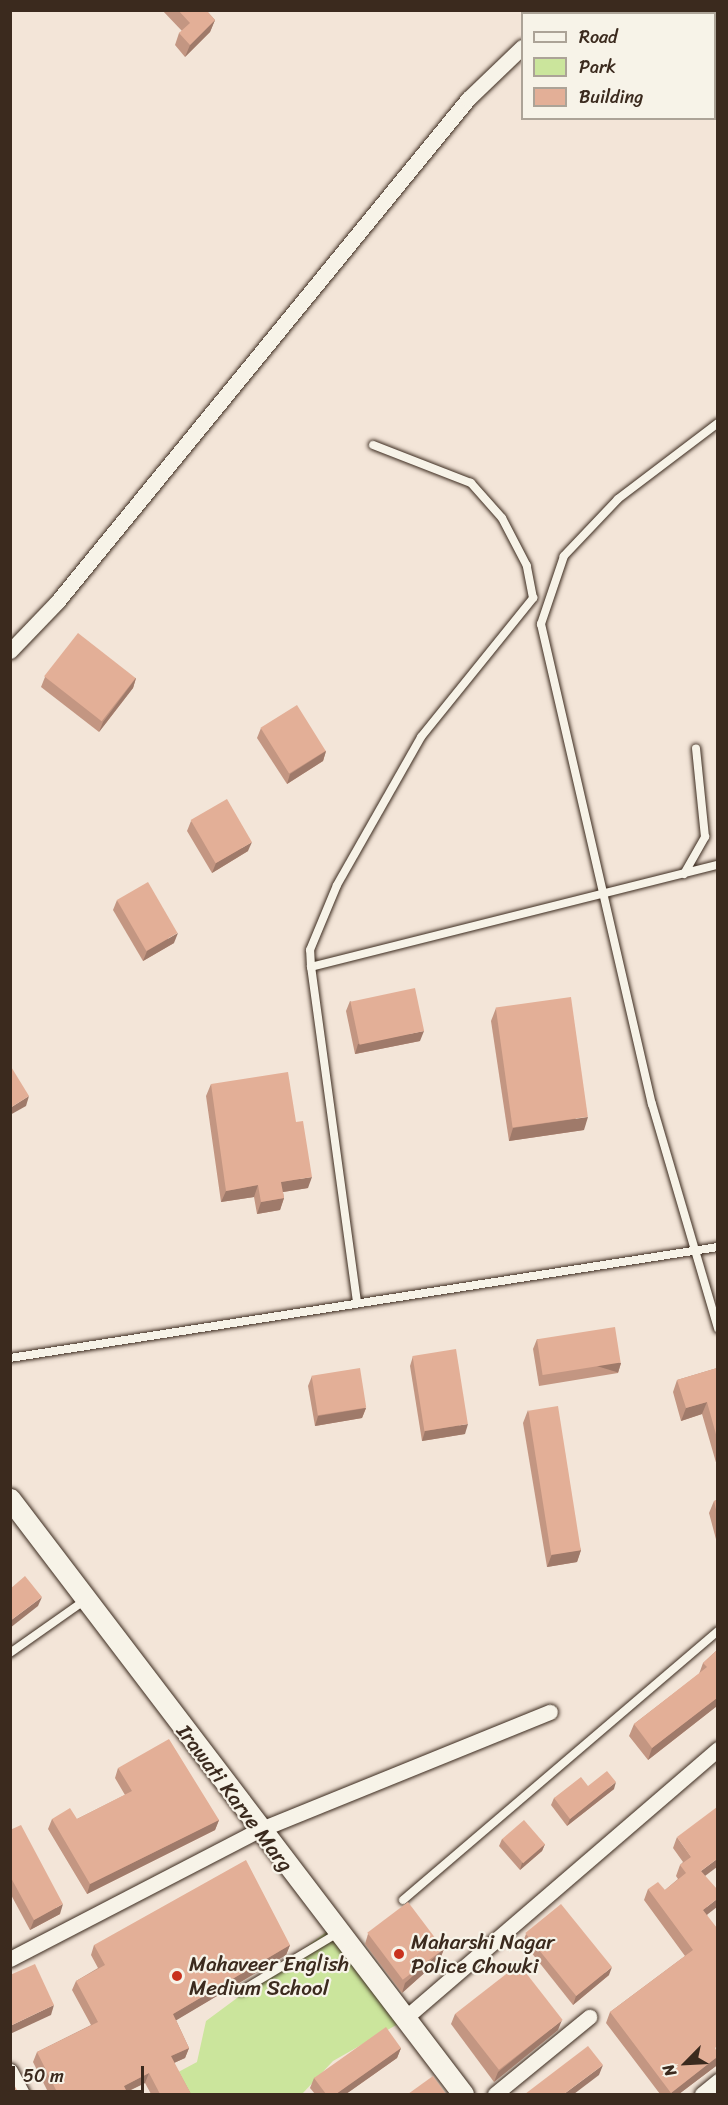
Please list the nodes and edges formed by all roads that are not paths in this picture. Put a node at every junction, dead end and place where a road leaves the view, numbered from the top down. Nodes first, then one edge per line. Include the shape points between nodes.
1 (521, 48) edge
2 (717, 423) edge
3 (373, 445) dead end
4 (10, 651) edge
5 (696, 748) dead end
6 (717, 865) edge
7 (684, 874) junction
8 (602, 895) junction
9 (311, 967) junction
10 (717, 1247) edge
11 (692, 1251) junction
12 (357, 1302) junction
13 (717, 1328) edge
14 (10, 1358) edge
15 (10, 1499) edge
16 (86, 1599) junction
17 (717, 1631) edge
18 (10, 1653) edge
19 (550, 1712) dead end
20 (717, 1749) edge
21 (259, 1830) junction
22 (403, 1900) dead end
23 (338, 1933) junction
24 (10, 1959) edge
25 (241, 1991) dead end
26 (589, 2017) dead end
27 (404, 2019) junction
28 (10, 2071) edge
29 (717, 2081) edge
30 (22, 2094) edge
31 (463, 2094) edge
32 (495, 2094) edge
33 (702, 2094) edge

1 - 4 street via 468,99 57,602
2 - 8 lane via 618,499 564,556 549,589 541,624
3 - 9 lane via 471,483 502,518 527,566 533,598 421,737 337,885 310,950
5 - 7 lane via 705,837
6 - 7 lane
7 - 8 lane
8 - 9 lane
8 - 11 lane
9 - 12 lane
10 - 11 lane
11 - 12 lane
11 - 13 lane
12 - 14 lane
15 - 16 main road, Irawati Karve Marg
16 - 18 lane
16 - 21 main road, Irawati Karve Marg
17 - 22 lane
19 - 21 street
20 - 27 street
21 - 23 main road, Irawati Karve Marg
21 - 24 street
23 - 25 lane
23 - 27 main road, Irawati Karve Marg
26 - 32 street
27 - 31 main road, Irawati Karve Marg
28 - 30 street
29 - 33 street

